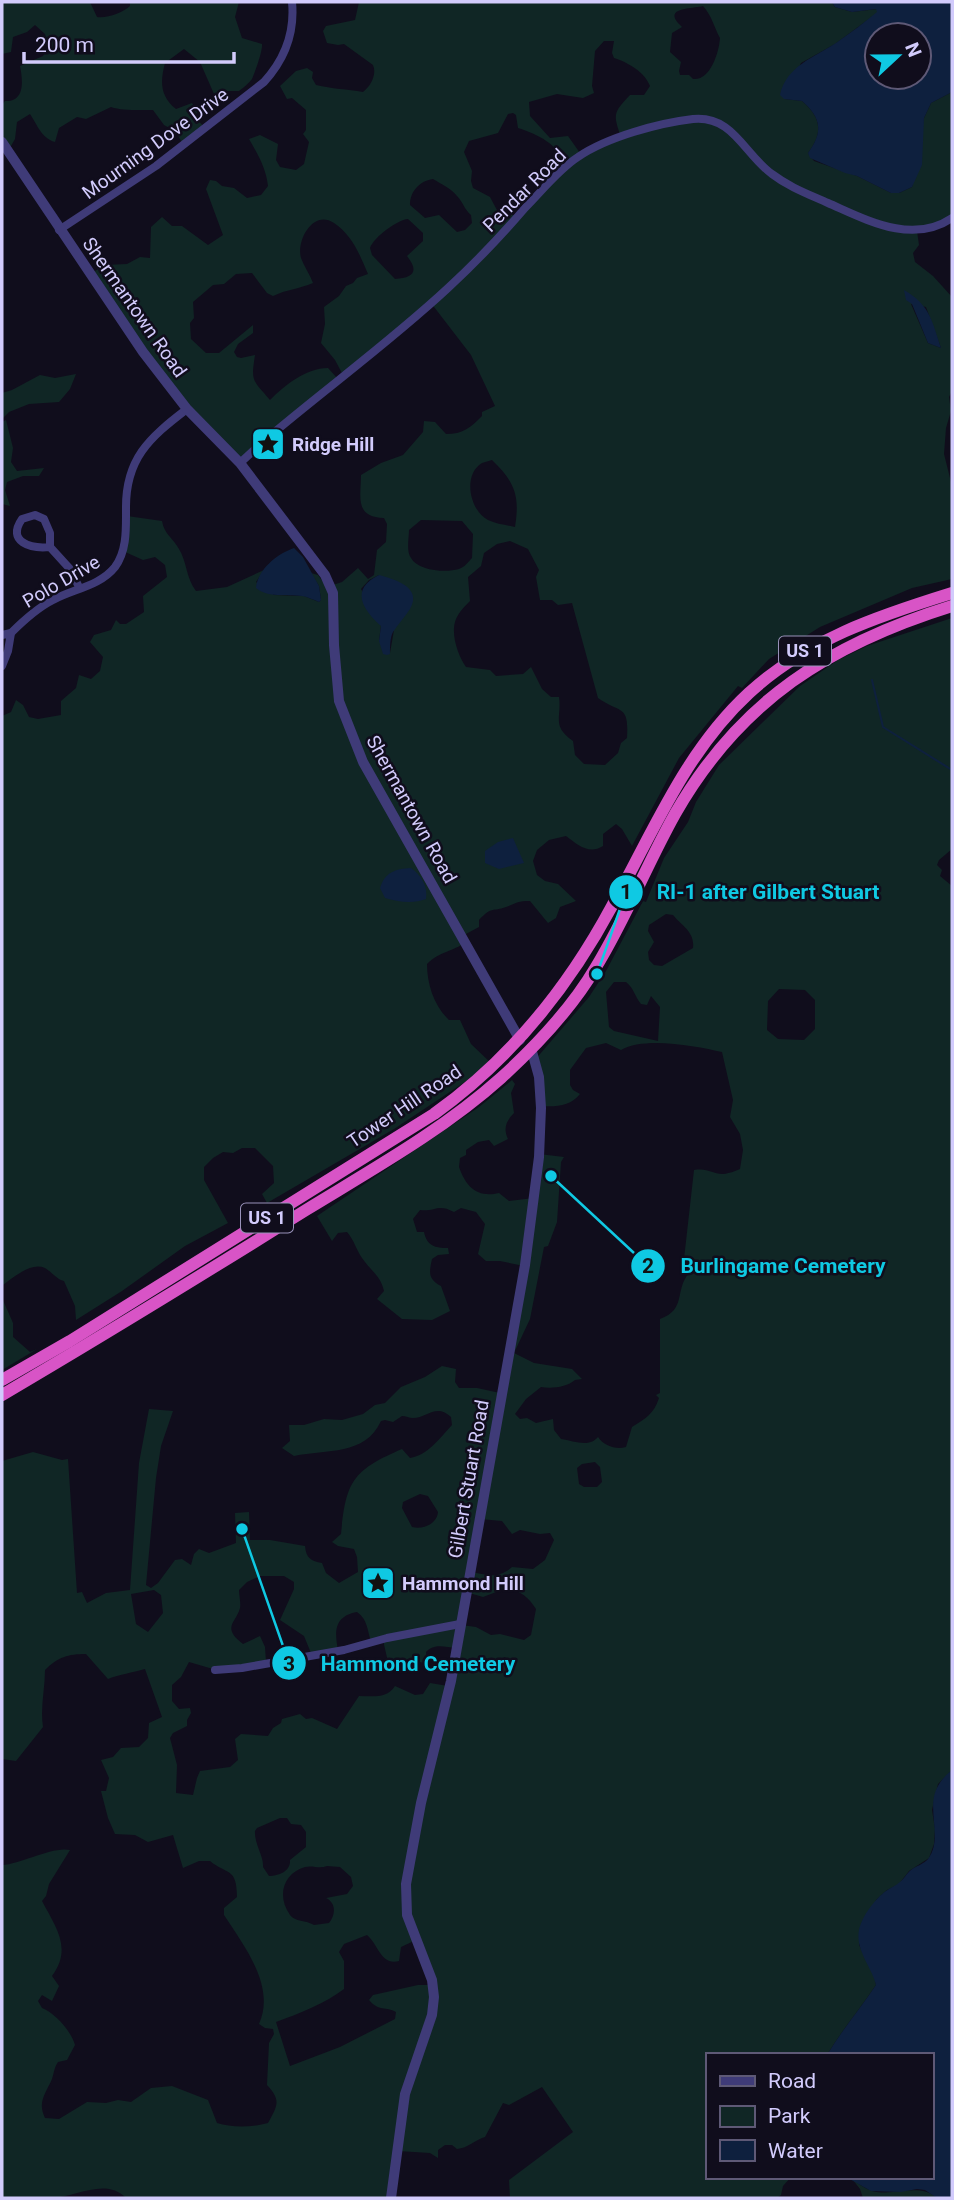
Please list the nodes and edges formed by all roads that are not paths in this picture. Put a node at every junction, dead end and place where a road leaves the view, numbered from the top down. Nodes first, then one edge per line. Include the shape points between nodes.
1 (292, 2) edge
2 (2, 142) edge
3 (952, 218) edge
4 (59, 230) junction
5 (187, 409) junction
6 (240, 463) junction
7 (50, 547) junction
8 (79, 587) junction
9 (952, 593) edge
10 (952, 606) edge
11 (6, 634) edge
12 (2, 666) edge
13 (520, 1040) junction
14 (531, 1048) junction
15 (215, 1250) junction
16 (2, 1380) edge
17 (23, 1382) junction
18 (2, 1395) edge
19 (460, 1624) junction
20 (215, 1670) dead end
21 (391, 2198) edge

1 - 4 street, Mourning Dove Drive via 287,46 264,82 156,166
2 - 4 street, Shermantown Road
3 - 6 street, Pendar Road via 916,231 892,229 849,212 771,174 733,132 712,120 684,121 627,135 591,149 566,166 448,288
4 - 5 street, Shermantown Road
5 - 6 street, Shermantown Road
5 - 8 street, Polo Drive via 152,438 132,466 120,559 100,580
6 - 13 street, Shermantown Road via 325,575 333,593 339,701 351,735
7 - 7 street via 44,519 34,515 22,519 17,531 21,541 29,547
7 - 8 street
8 - 11 street, Polo Drive via 37,609
9 - 13 highway, Tower Hill Road / US 1 via 837,633 791,660 733,709 684,771 572,975
10 - 14 highway, Tower Hill Road / US 1 via 892,625 845,648 780,690 741,725 676,811 597,967
11 - 12 street, Polo Drive via 8,651
13 - 15 highway, Tower Hill Road / US 1 via 434,1114
14 - 17 highway, Tower Hill Road / US 1 via 435,1130
14 - 19 street, Gilbert Stuart Road via 541,1092 535,1189
15 - 16 highway, Tower Hill Road / US 1
15 - 17 highway via 212,1258 54,1356
17 - 18 highway, Tower Hill Road / US 1
19 - 20 street via 344,1650
19 - 21 street, Gilbert Stuart Road via 406,1884 407,1915 434,1997 405,2094

